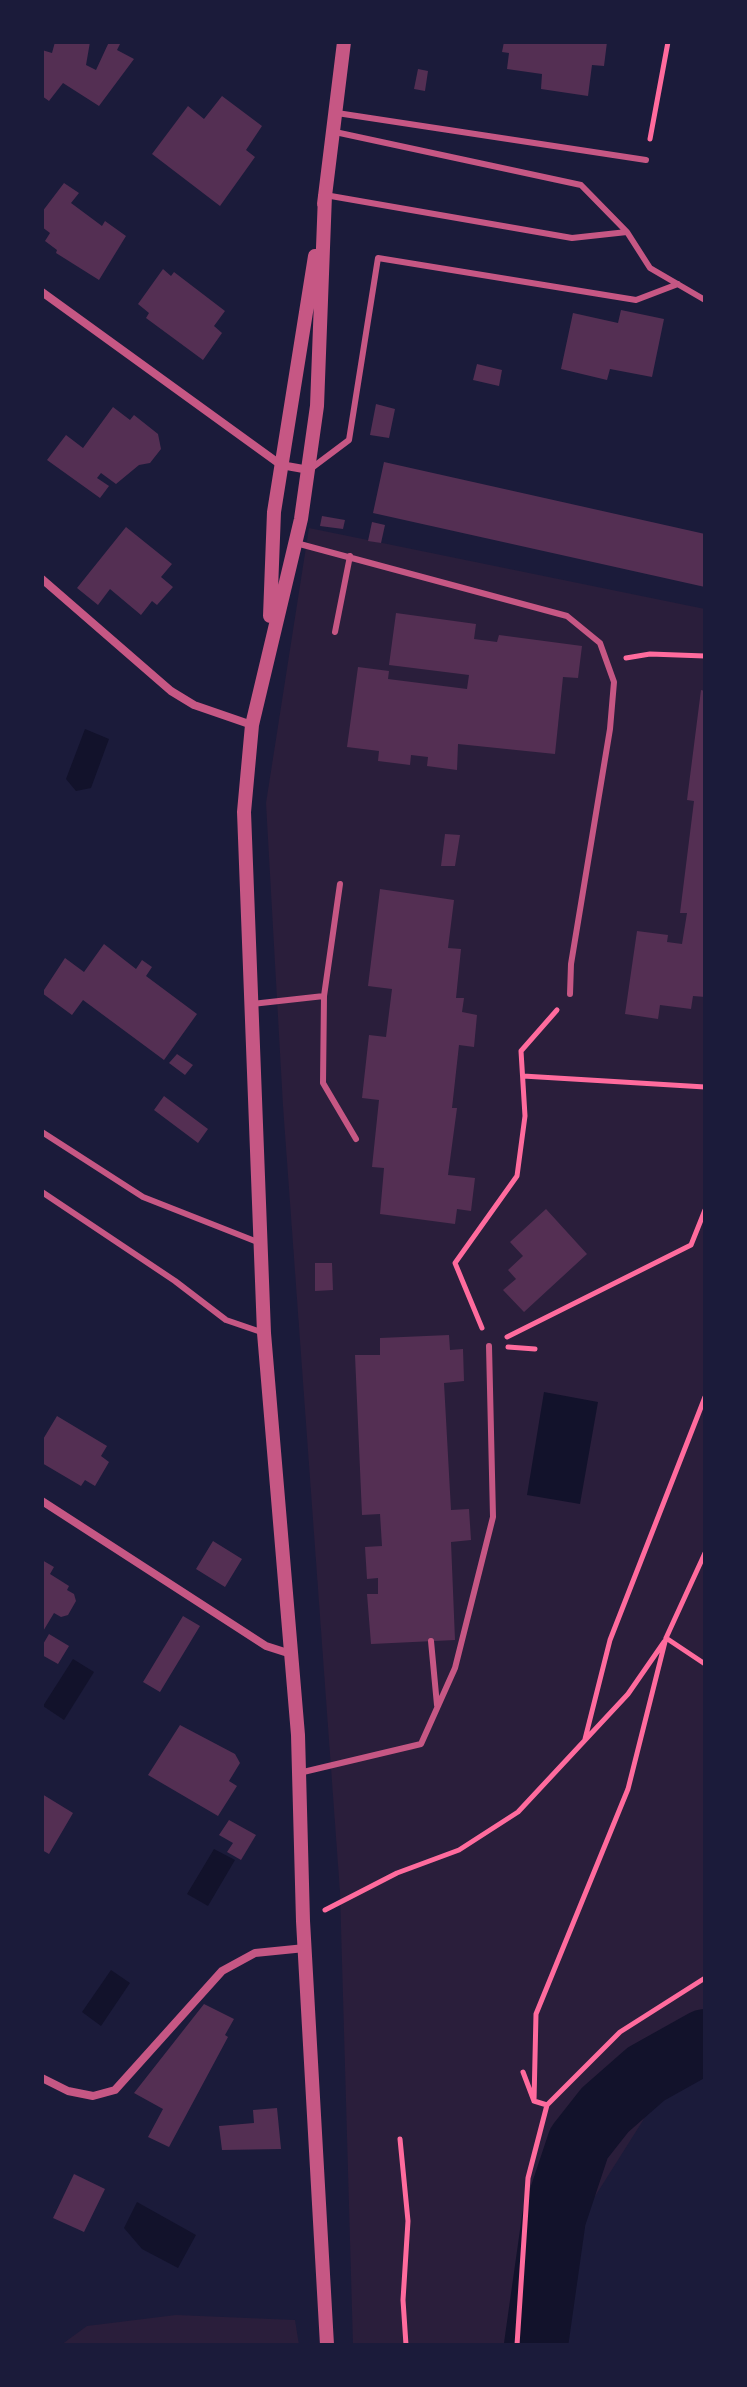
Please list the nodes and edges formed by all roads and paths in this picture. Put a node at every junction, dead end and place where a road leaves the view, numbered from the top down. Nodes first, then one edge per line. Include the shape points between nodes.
1 (344, 42) edge
2 (668, 42) edge
3 (333, 112) junction
4 (333, 131) junction
5 (646, 160) joint
6 (325, 195) junction
7 (627, 232) junction
8 (678, 284) junction
9 (42, 292) edge
10 (705, 300) edge
11 (281, 465) junction
12 (309, 470) junction
13 (295, 542) junction
14 (350, 556) junction
15 (42, 579) edge
16 (335, 632) dead end
17 (268, 649) junction
18 (705, 656) edge
19 (607, 661) junction
20 (252, 725) junction
21 (340, 884) dead end
22 (570, 994) joint
23 (324, 996) junction
24 (249, 1005) junction
25 (523, 1076) junction
26 (705, 1087) edge
27 (42, 1132) edge
28 (356, 1139) dead end
29 (42, 1192) edge
30 (705, 1210) edge
31 (260, 1243) junction
32 (264, 1333) junction
33 (489, 1346) junction
34 (535, 1349) dead end
35 (705, 1397) edge
36 (42, 1501) edge
37 (705, 1553) edge
38 (666, 1638) junction
39 (431, 1641) dead end
40 (292, 1654) junction
41 (705, 1664) edge
42 (437, 1708) junction
43 (585, 1743) junction
44 (299, 1773) junction
45 (303, 1921) junction
46 (305, 1948) junction
47 (705, 1978) edge
48 (523, 2072) dead end
49 (42, 2078) edge
50 (534, 2101) junction
51 (547, 2105) junction
52 (400, 2139) dead end
53 (327, 2345) edge
54 (406, 2345) edge
55 (517, 2345) edge

1 - 3 street
2 - 5 path
3 - 4 street
3 - 5 lane
4 - 6 street
4 - 7 lane via 581,185
6 - 7 lane via 572,238
6 - 11 street
6 - 12 street via 317,406
7 - 8 lane via 650,268
8 - 10 lane
8 - 12 lane via 636,300 378,258 349,440
9 - 11 street
11 - 12 street
11 - 17 street
12 - 13 street
13 - 14 lane
13 - 17 street
14 - 16 lane
14 - 19 lane via 567,616 600,643
15 - 20 street via 171,691 194,705
17 - 20 street
18 - 19 path via 650,654
19 - 22 lane via 614,682 610,729
20 - 24 street via 244,812
21 - 23 lane
22 - 25 path via 521,1051
23 - 24 lane
23 - 28 lane via 323,1083
24 - 31 street
25 - 26 path
25 - 33 path via 525,1116 517,1176 455,1263
27 - 31 lane via 143,1197
29 - 32 lane via 226,1320
30 - 33 path via 691,1245
31 - 32 street
32 - 40 street
33 - 34 path
33 - 42 lane via 493,1517 455,1668
35 - 43 path via 610,1640
36 - 40 street via 266,1646
37 - 38 path
38 - 41 path
38 - 43 path via 628,1694
38 - 50 path via 628,1789 536,2014
39 - 42 lane
40 - 44 street
42 - 44 lane via 421,1744
43 - 45 path via 518,1812 459,1850 397,1873
44 - 45 street
45 - 46 street
46 - 49 street via 255,1953 222,1971 115,2090 93,2096
46 - 53 street
47 - 51 path via 620,2032
48 - 50 path
50 - 51 path
51 - 55 path via 528,2178
52 - 54 path via 408,2221

